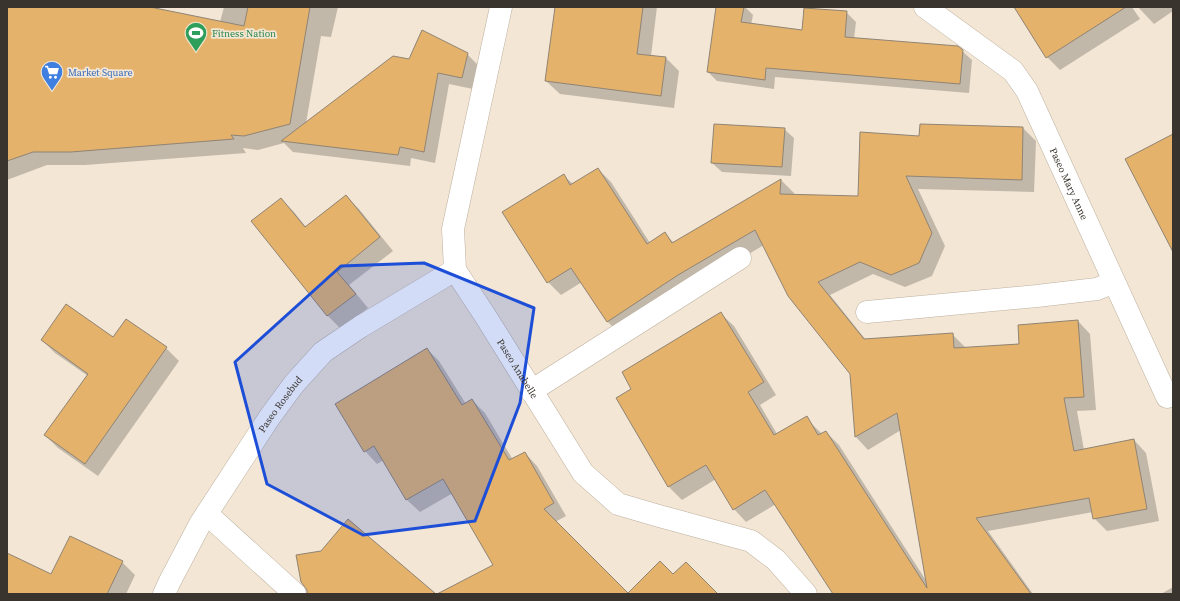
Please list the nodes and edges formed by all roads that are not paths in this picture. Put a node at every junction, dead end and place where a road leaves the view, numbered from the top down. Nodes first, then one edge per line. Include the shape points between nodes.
1 (501, 7) edge
2 (925, 7) edge
3 (740, 258) dead end
4 (454, 270) junction
5 (1114, 282) junction
6 (867, 312) dead end
7 (531, 391) junction
8 (1166, 396) dead end
9 (207, 514) junction
10 (164, 594) edge
11 (295, 594) edge
12 (806, 594) edge

1 - 4 street via 453,230
2 - 5 street, Paseo Mary Anne via 1013,71 1026,91
3 - 7 street
4 - 7 street, Paseo Anabelle
4 - 9 street, Paseo Rosebud via 323,352 294,384 269,418
5 - 6 street via 1097,289
5 - 8 street, Paseo Mary Anne
7 - 12 street, Paseo Anabelle via 583,473 618,504 750,541 776,560
9 - 10 street, Paseo Rosebud
9 - 11 street

